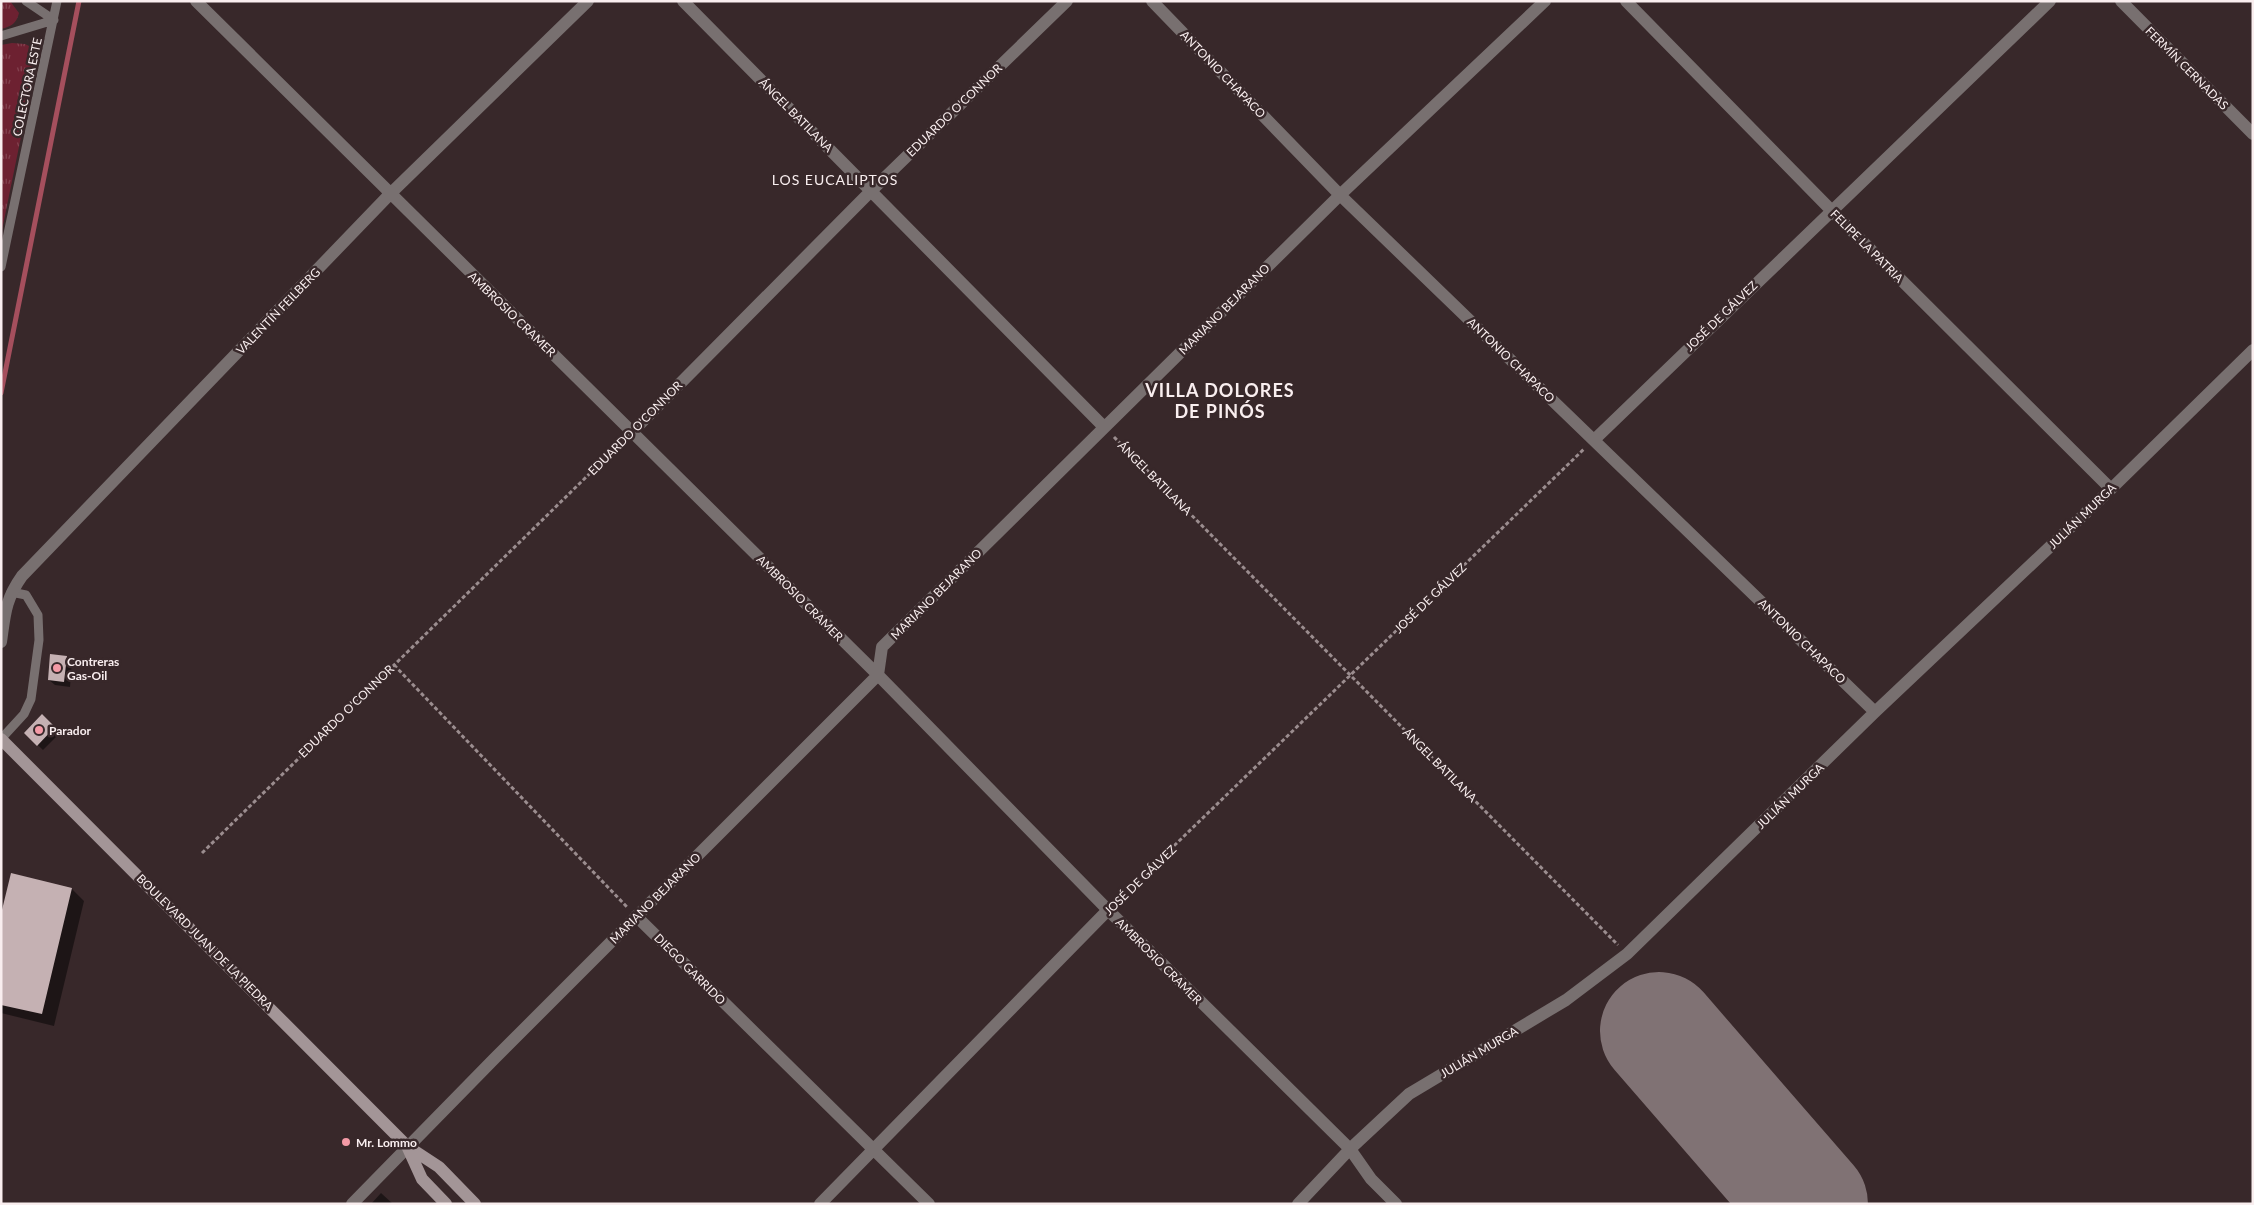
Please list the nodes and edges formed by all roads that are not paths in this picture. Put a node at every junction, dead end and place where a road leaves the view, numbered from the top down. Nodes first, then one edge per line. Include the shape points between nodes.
1 (26, 1) edge
2 (57, 1) edge
3 (196, 1) edge
4 (588, 1) edge
5 (683, 1) edge
6 (1067, 1) edge
7 (1152, 1) edge
8 (1545, 1) edge
9 (1626, 1) edge
10 (2050, 1) edge
11 (2121, 1) edge
12 (54, 20) junction
13 (1, 36) edge
14 (2253, 134) edge
15 (870, 191) junction
16 (390, 194) junction
17 (1340, 195) junction
18 (1831, 210) junction
19 (1, 267) edge
20 (2253, 350) edge
21 (1104, 427) junction
22 (632, 432) junction
23 (1594, 440) junction
24 (2111, 489) junction
25 (11, 592) junction
26 (1, 642) edge
27 (878, 675) junction
28 (1875, 712) junction
29 (1, 739) edge
30 (1108, 910) junction
31 (636, 916) junction
32 (407, 1146) junction
33 (1350, 1149) junction
34 (872, 1150) junction
35 (352, 1204) edge
36 (446, 1204) edge
37 (476, 1204) edge
38 (820, 1204) edge
39 (929, 1204) edge
40 (1298, 1204) edge
41 (1396, 1204) edge

1 - 12 lane
2 - 12 lane, COLECTORA ESTE
3 - 16 street, AMBROSIO CRAMER
4 - 16 street, VALENTÍN FEILBERG
5 - 15 street, ÁNGEL BATILANA
6 - 15 street, EDUARDO O'CONNOR
7 - 17 street, ANTONIO CHAPACO
8 - 17 street, MARIANO BEJARANO
9 - 18 street, FELIPE LA PATRIA
10 - 18 street, JOSÉ DE GÁLVEZ
11 - 14 street, FERMÍN CERNADAS
12 - 13 lane
12 - 19 lane, COLECTORA ESTE
15 - 21 street, ÁNGEL BATILANA
15 - 22 street, EDUARDO O'CONNOR
16 - 22 street, AMBROSIO CRAMER
16 - 25 street, VALENTÍN FEILBERG via 29,568
17 - 21 street, MARIANO BEJARANO
17 - 23 street, ANTONIO CHAPACO
18 - 23 street, JOSÉ DE GÁLVEZ
18 - 24 street, FELIPE LA PATRIA
20 - 24 street, JULIÁN MURGA
21 - 27 street, MARIANO BEJARANO via 882,647
22 - 27 street, AMBROSIO CRAMER
23 - 28 street, ANTONIO CHAPACO
24 - 28 street, JULIÁN MURGA
25 - 26 street, VALENTÍN FEILBERG
25 - 29 lane via 26,595 38,615 39,640 31,699 24,714
27 - 30 street, AMBROSIO CRAMER
27 - 31 street, MARIANO BEJARANO
28 - 33 street, JULIÁN MURGA via 1628,954 1566,1000 1410,1094
29 - 32 main road, BOULEVARD JUAN DE LA PIEDRA
30 - 33 street, AMBROSIO CRAMER
30 - 34 street, JOSÉ DE GÁLVEZ
31 - 32 street, MARIANO BEJARANO
31 - 34 street, DIEGO GARRIDO
32 - 35 street, MARIANO BEJARANO
32 - 36 main road, BOULEVARD JUAN DE LA PIEDRA via 422,1180
32 - 37 main road, BOULEVARD JUAN DE LA PIEDRA via 439,1167
33 - 40 street, JULIÁN MURGA
33 - 41 street, AMBROSIO CRAMER via 1371,1179
34 - 38 street, JOSÉ DE GÁLVEZ
34 - 39 street, DIEGO GARRIDO

